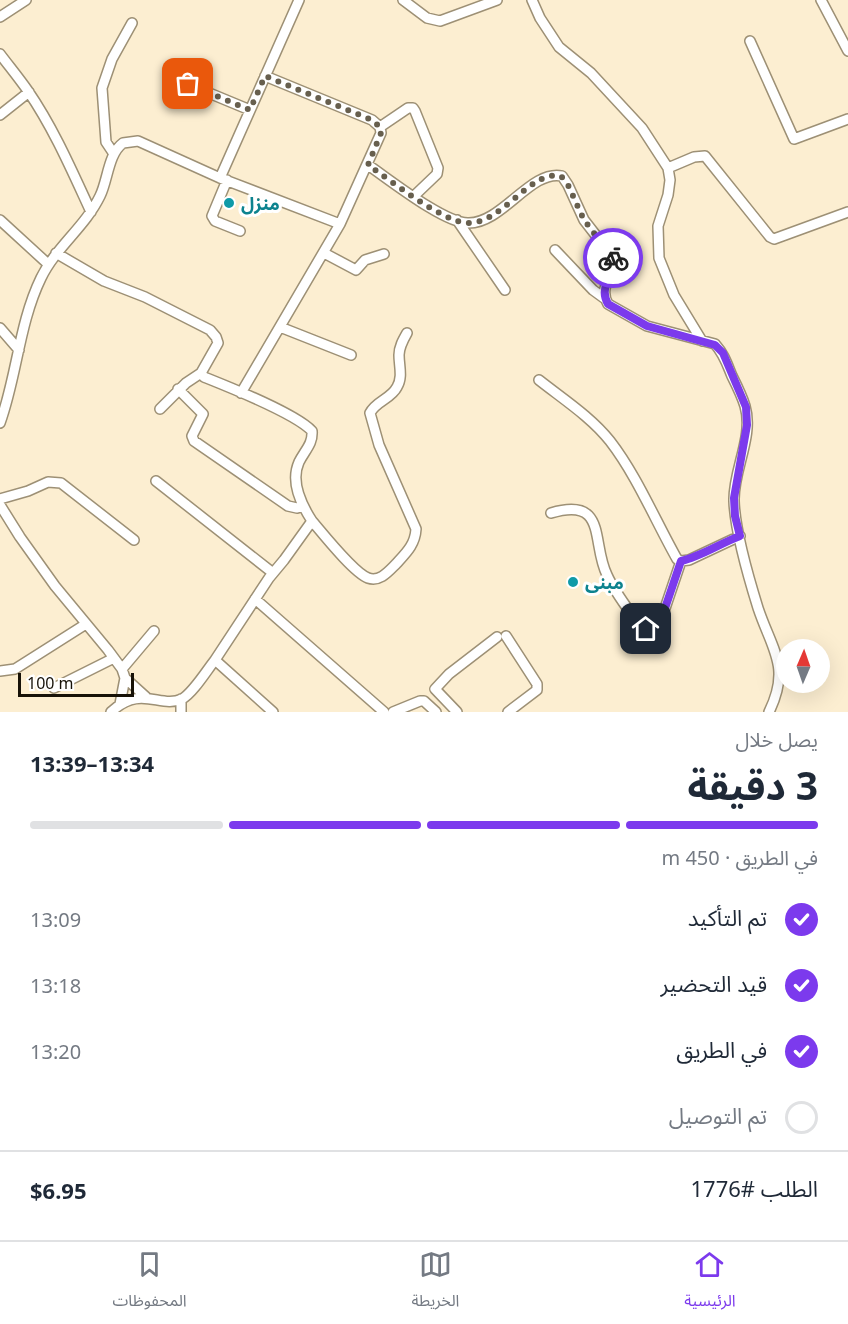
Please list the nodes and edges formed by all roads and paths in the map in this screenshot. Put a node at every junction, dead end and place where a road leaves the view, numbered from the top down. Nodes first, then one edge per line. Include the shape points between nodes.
1 (26, 0) edge
2 (299, 0) edge
3 (403, 0) edge
4 (497, 0) edge
5 (531, 0) edge
6 (821, 0) edge
7 (0, 17) edge
8 (132, 23) dead end
9 (750, 41) dead end
10 (848, 51) edge
11 (0, 54) edge
12 (168, 76) dead end
13 (265, 76) junction
14 (29, 92) junction
15 (250, 110) junction
16 (0, 114) edge
17 (848, 119) edge
18 (380, 127) junction
19 (114, 154) junction
20 (368, 165) junction
21 (668, 168) junction
22 (223, 179) junction
23 (414, 196) junction
24 (91, 212) junction
25 (848, 212) edge
26 (457, 220) junction
27 (340, 224) junction
28 (2, 226) edge
29 (240, 231) dead end
30 (555, 250) dead end
31 (56, 253) junction
32 (324, 253) junction
33 (384, 254) dead end
34 (48, 264) junction
35 (505, 290) dead end
36 (604, 298) junction
37 (280, 327) junction
38 (0, 328) edge
39 (407, 333) dead end
40 (702, 341) junction
41 (19, 350) junction
42 (351, 355) dead end
43 (201, 373) junction
44 (539, 380) dead end
45 (178, 389) junction
46 (241, 393) junction
47 (160, 409) dead end
48 (0, 423) edge
49 (156, 481) dead end
50 (0, 499) edge
51 (0, 504) edge
52 (303, 506) junction
53 (551, 513) dead end
54 (312, 521) junction
55 (740, 536) junction
56 (134, 540) dead end
57 (681, 561) junction
58 (273, 573) junction
59 (255, 599) junction
60 (86, 624) junction
61 (154, 631) dead end
62 (114, 658) junction
63 (215, 660) junction
64 (0, 671) edge
65 (123, 673) junction
66 (54, 688) dead end
67 (146, 697) junction
68 (181, 699) junction
69 (120, 704) junction
70 (111, 712) edge
71 (181, 712) edge
72 (273, 712) edge
73 (384, 712) edge
74 (393, 712) edge
75 (436, 712) edge
76 (457, 712) edge
77 (508, 712) edge
78 (768, 712) edge

1 - 7 street
2 - 13 street
3 - 4 street via 435,21
5 - 21 street via 559,48 591,73 642,128
6 - 10 street
8 - 19 street via 112,59 102,88 106,142
9 - 17 street via 794,139
11 - 14 street
12 - 15 street
13 - 15 street
13 - 18 street via 372,120
14 - 16 street
14 - 24 street
15 - 22 street
18 - 20 street via 380,138
18 - 23 street via 408,108 415,111 438,171
19 - 22 street via 123,143 138,141
19 - 24 street
20 - 23 street
20 - 27 street
21 - 25 street via 705,156 774,239
21 - 40 street via 668,195 658,226 660,258 674,295
22 - 27 street
22 - 29 street via 212,216
23 - 26 street
24 - 31 street
26 - 35 street
26 - 36 street via 483,220 539,180 561,176 584,220 620,266 605,285
27 - 32 street
28 - 34 street
30 - 36 street
31 - 34 street
31 - 43 street via 104,281 210,330 218,343
32 - 33 street via 356,270 365,260
32 - 37 street
34 - 41 street via 30,306
36 - 40 street via 647,326
37 - 42 street
37 - 46 street
38 - 41 street
39 - 54 street via 399,349 398,386 370,413 379,445 416,529 416,538 386,575 368,578
40 - 55 street via 723,353 746,407 747,425 734,498
41 - 48 street
43 - 45 street
43 - 46 street
44 - 57 street via 610,441
45 - 47 street
45 - 52 street via 202,414 192,436 194,441 288,506
46 - 52 street via 312,431 311,443 296,472
49 - 58 street
50 - 56 street via 48,482 62,483
51 - 60 street via 29,550
52 - 54 street
53 - 57 street via 574,509 594,522 606,574 640,626 646,629 659,626
54 - 58 street
55 - 57 street
55 - 78 street via 779,669 778,693
58 - 59 street
59 - 63 street
59 - 73 street
60 - 62 street
60 - 64 street via 15,669
61 - 65 street
62 - 65 street
62 - 66 street
63 - 68 street
63 - 72 street
65 - 67 street
65 - 69 street
67 - 68 street
67 - 69 street
68 - 71 street
69 - 70 street
74 - 75 street via 420,700
76 - 77 street via 435,689 501,636 537,684 537,690

